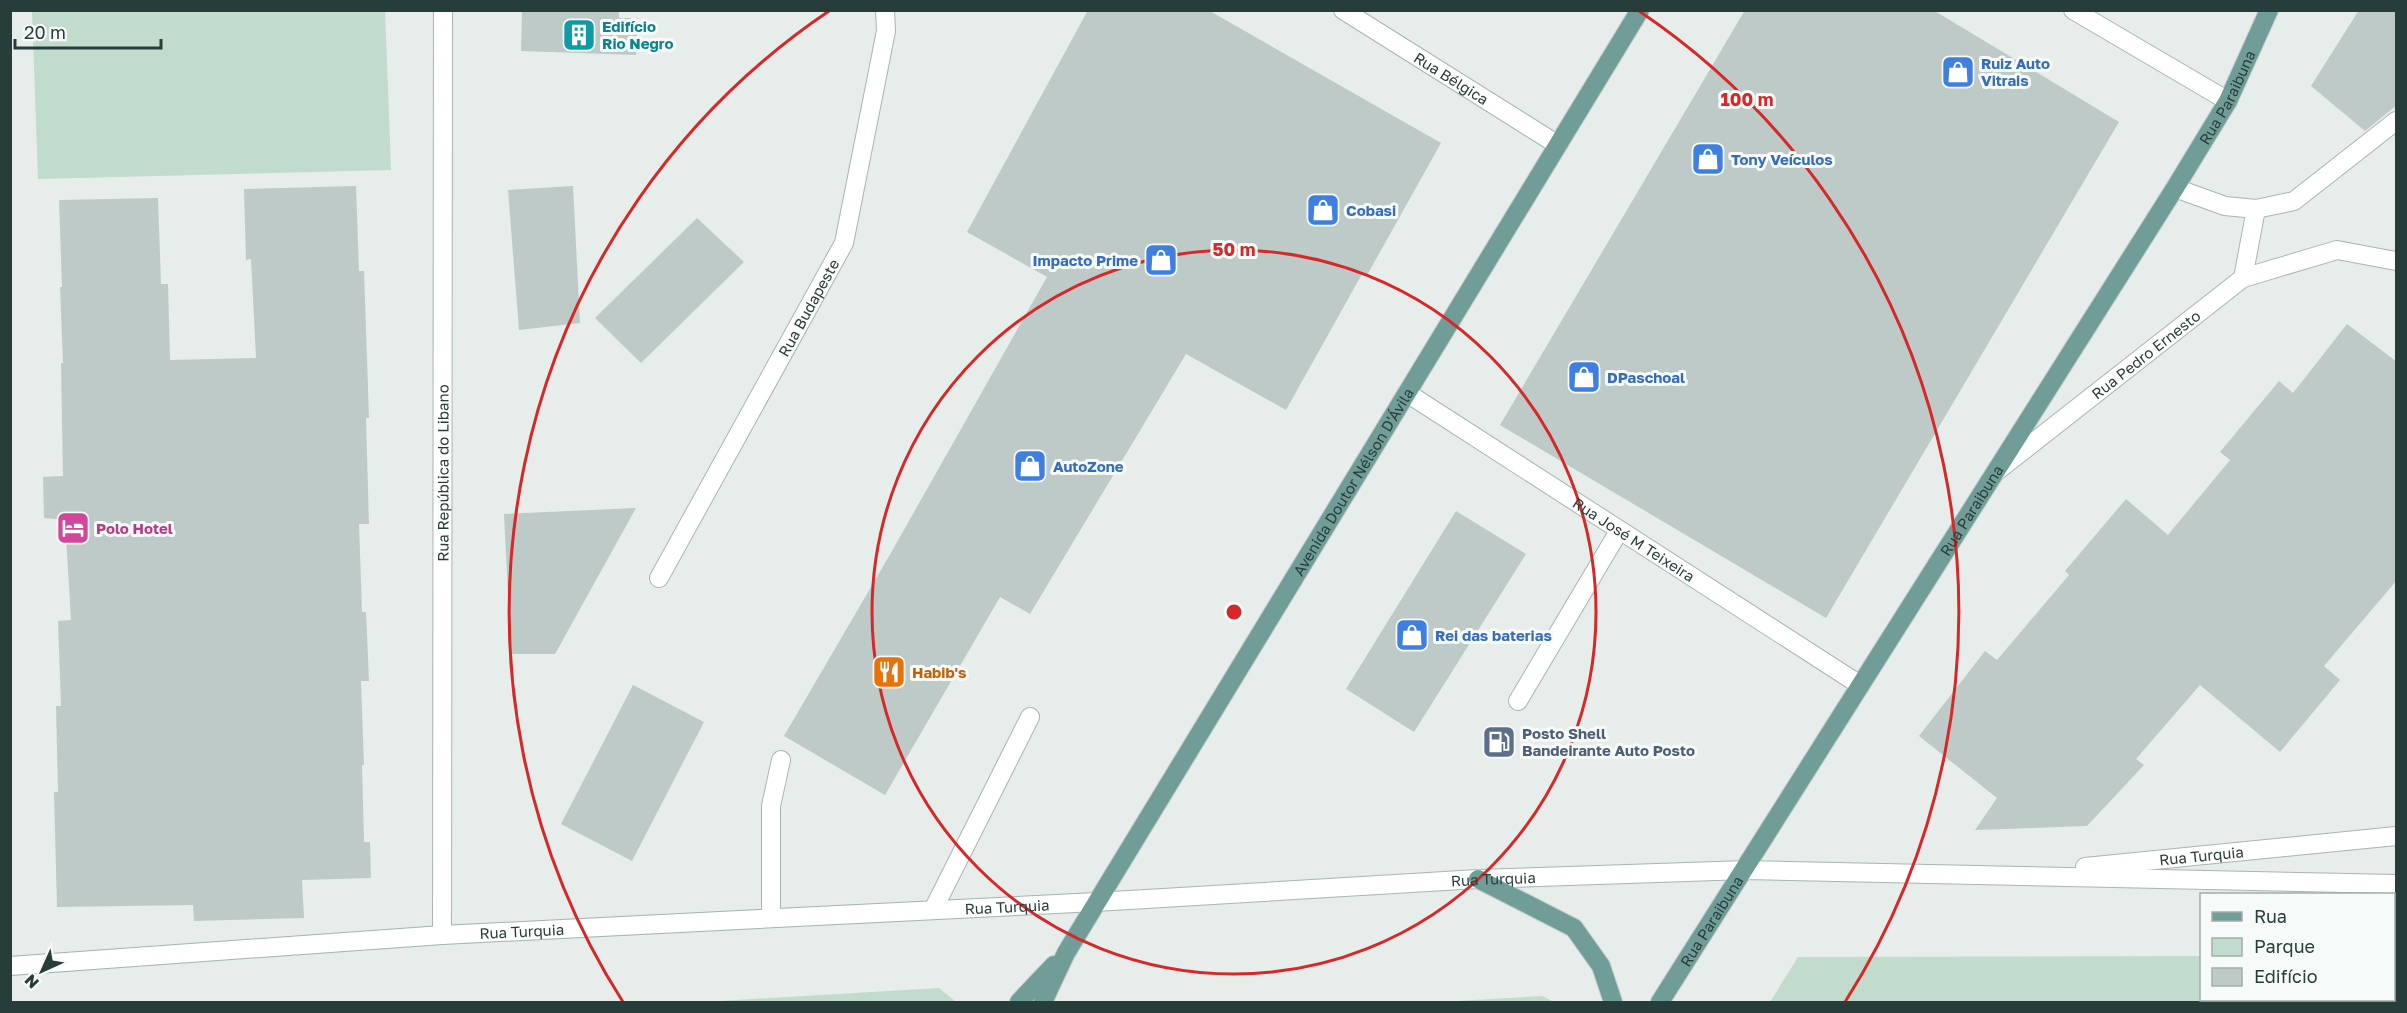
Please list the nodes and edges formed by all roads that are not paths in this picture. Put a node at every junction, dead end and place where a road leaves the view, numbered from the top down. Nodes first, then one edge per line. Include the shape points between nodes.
1 (442, 10) edge
2 (885, 10) edge
3 (1343, 10) edge
4 (1640, 10) edge
5 (2073, 10) edge
6 (2269, 10) edge
7 (2228, 101) junction
8 (2397, 121) edge
9 (1558, 145) junction
10 (2175, 188) junction
11 (2256, 209) junction
12 (2397, 261) edge
13 (2243, 278) junction
14 (1407, 393) junction
15 (1993, 474) junction
16 (1619, 531) junction
17 (659, 578) dead end
18 (1860, 685) junction
19 (1518, 701) dead end
20 (1030, 717) dead end
21 (781, 760) dead end
22 (2397, 837) edge
23 (1746, 870) junction
24 (2006, 874) junction
25 (1478, 879) junction
26 (2397, 884) edge
27 (1096, 902) junction
28 (933, 910) junction
29 (771, 918) junction
30 (442, 935) junction
31 (1065, 953) junction
32 (10, 966) edge
33 (1019, 1002) edge
34 (1043, 1002) edge
35 (1613, 1002) edge
36 (1660, 1002) edge

1 - 30 street, Rua República do Libano
2 - 17 street, Rua Budapeste via 886,32 844,243
3 - 9 street, Rua Bélgica
4 - 9 main road, Avenida Doutor Nélson D'Ávila
5 - 7 street
6 - 7 main road, Rua Paraibuna
7 - 10 main road, Rua Paraibuna
8 - 11 street via 2294,201
9 - 14 main road, Avenida Doutor Nélson D'Ávila
10 - 11 street via 2225,206
10 - 15 main road, Rua Paraibuna
11 - 13 street
12 - 13 street via 2337,250
13 - 15 street, Rua Pedro Ernesto
14 - 16 street, Rua José M Teixeira
14 - 27 main road, Avenida Doutor Nélson D'Ávila
15 - 18 main road, Rua Paraibuna
16 - 18 street, Rua José M Teixeira
16 - 19 street
18 - 23 main road, Rua Paraibuna
20 - 28 street
21 - 29 street via 771,806
22 - 24 street, Rua Turquia
23 - 24 street, Rua Turquia
23 - 25 street, Rua Turquia
23 - 36 main road, Rua Paraibuna
24 - 26 street, Rua Turquia
25 - 27 street, Rua Turquia
25 - 35 main road via 1574,928 1601,966
27 - 28 street, Rua Turquia
27 - 31 main road, Avenida Doutor Nélson D'Ávila
28 - 29 street, Rua Turquia
29 - 30 street, Rua Turquia
30 - 32 street, Rua Turquia
31 - 33 main road
31 - 34 main road

